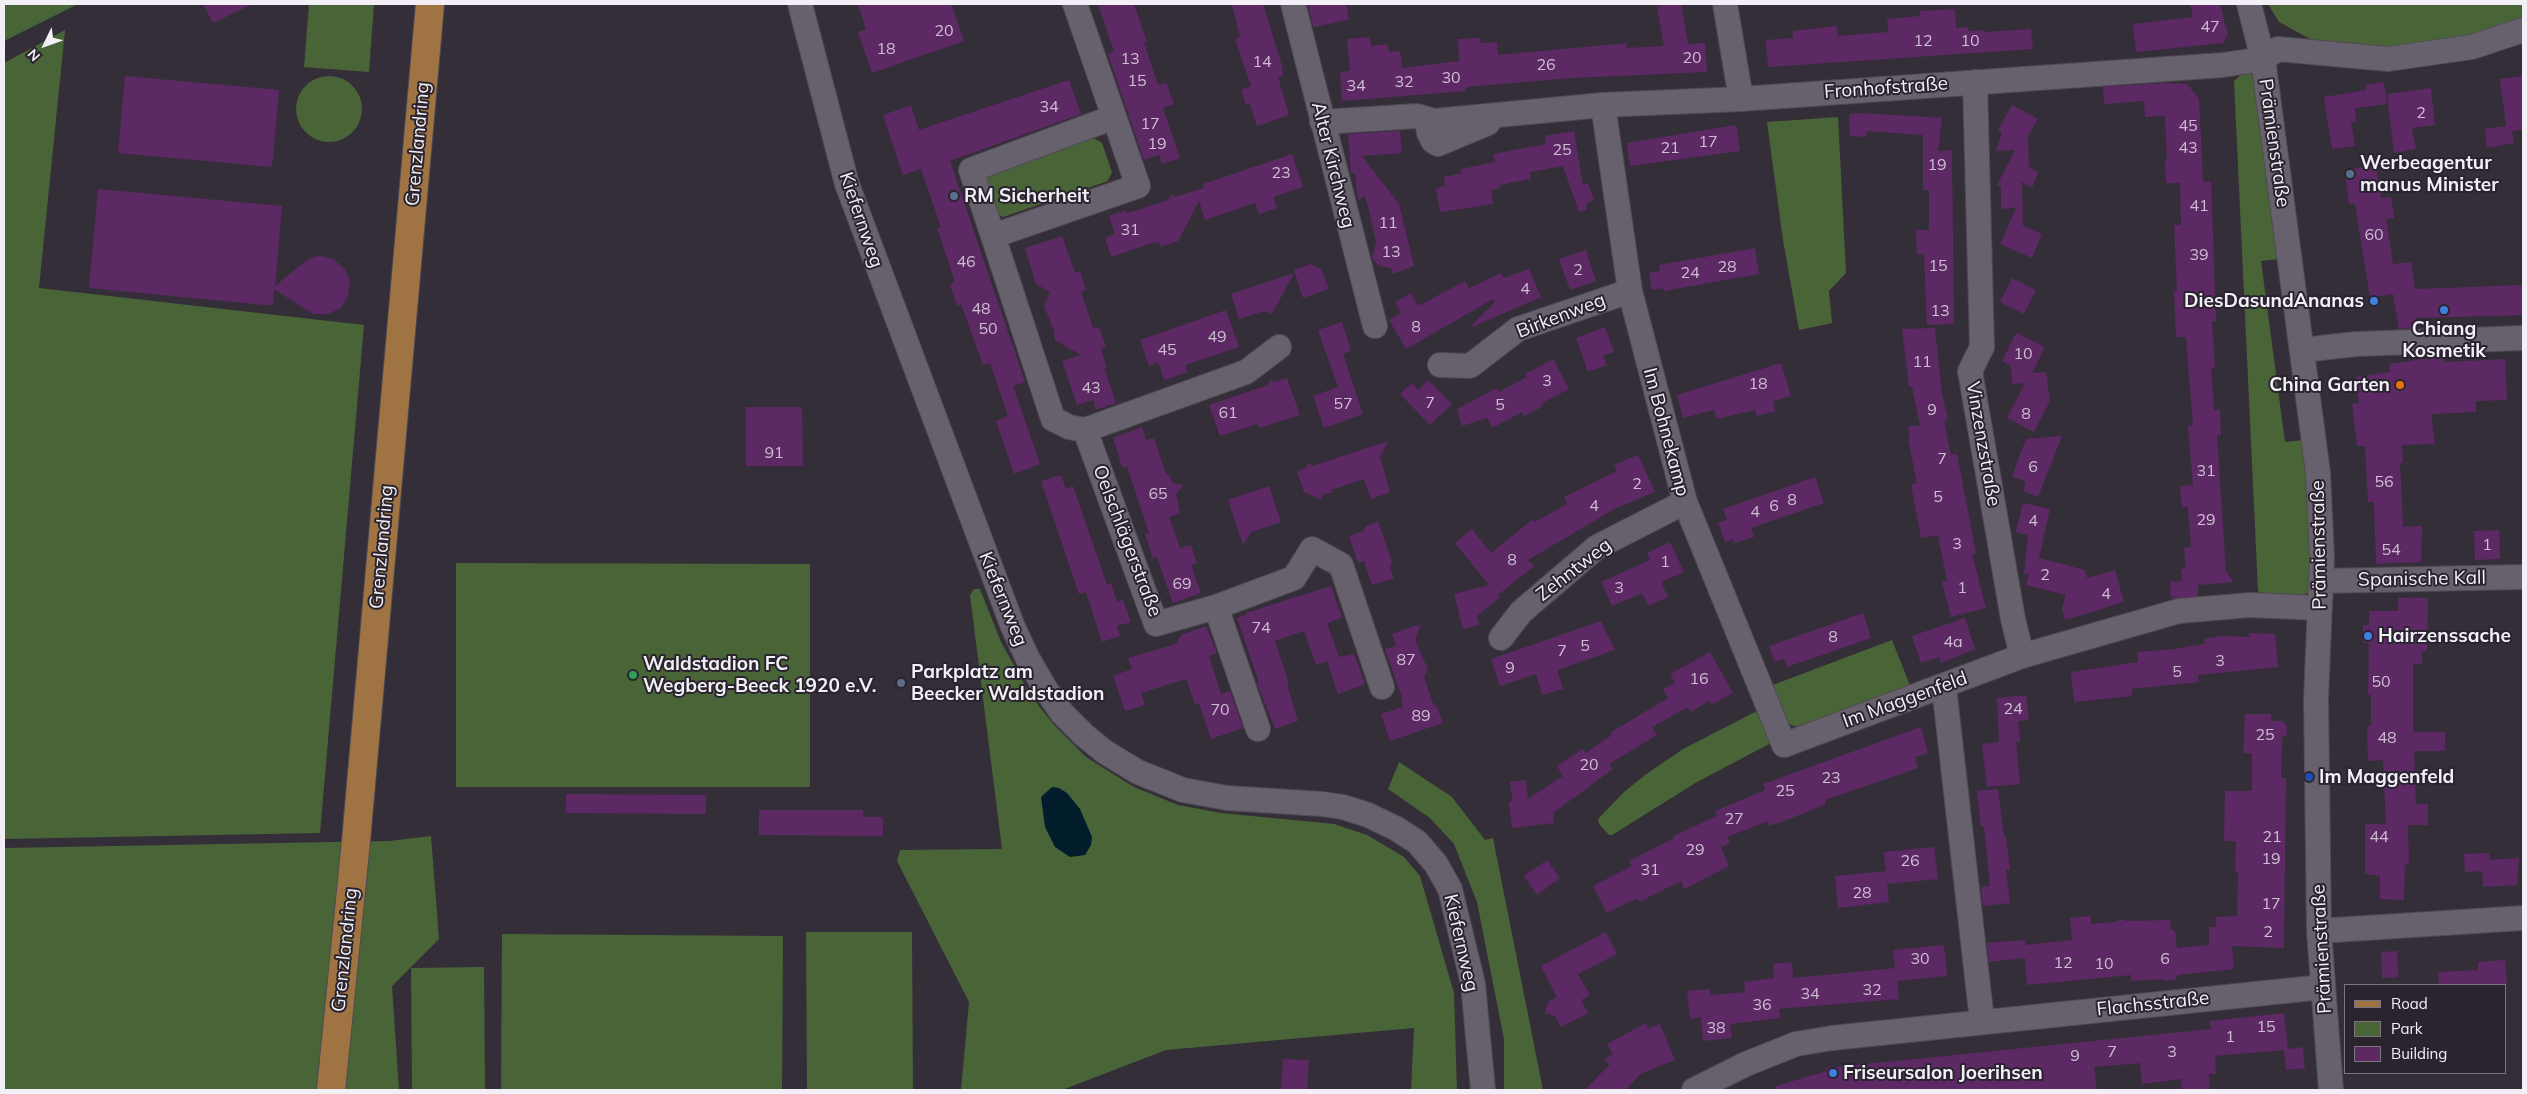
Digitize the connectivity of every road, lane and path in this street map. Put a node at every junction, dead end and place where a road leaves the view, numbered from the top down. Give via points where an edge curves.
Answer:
1 (430, 4) edge
2 (800, 4) edge
3 (1075, 4) edge
4 (1293, 4) edge
5 (1725, 4) edge
6 (2249, 4) edge
7 (2523, 30) edge
8 (2263, 59) junction
9 (1975, 82) junction
10 (1741, 99) junction
11 (1603, 105) junction
12 (1114, 117) junction
13 (1322, 122) junction
14 (993, 236) junction
15 (1630, 291) junction
16 (1375, 326) dead end
17 (2523, 338) edge
18 (1279, 347) dead end
19 (2303, 350) junction
20 (1440, 365) dead end
21 (1085, 430) junction
22 (1685, 502) junction
23 (2523, 577) edge
24 (2321, 581) junction
25 (1216, 607) junction
26 (2320, 608) junction
27 (1501, 638) dead end
28 (2022, 656) junction
29 (1382, 687) dead end
30 (1944, 687) junction
31 (1258, 729) dead end
32 (1784, 745) joint
33 (2523, 918) edge
34 (2319, 931) junction
35 (2324, 987) junction
36 (1982, 1021) junction
37 (331, 1090) edge
38 (1482, 1090) edge
39 (1694, 1090) edge
40 (2331, 1090) edge

1 - 37 main road, Grenzlandring
2 - 38 street, Kiefernweg via 847,184 1013,627 1046,690 1062,713 1084,735 1138,772 1182,790 1227,798 1343,807 1368,815 1417,842 1436,864 1450,890 1473,984
3 - 12 street
4 - 13 street, Alter Kirchweg
5 - 10 street
6 - 8 street, Prämienstraße
7 - 8 street, Fronhofstraße via 2472,46 2388,59 2278,49
8 - 9 street, Fronhofstraße via 2223,65
8 - 19 street, Prämienstraße
9 - 10 street, Fronhofstraße
9 - 28 street, Vinzenzstraße via 1982,347 1970,371
10 - 11 street, Fronhofstraße
11 - 13 street, Fronhofstraße via 1434,121 1417,116
11 - 15 street, Im Bohnekamp
12 - 14 street via 971,170
12 - 14 street via 1138,186
13 - 16 street, Alter Kirchweg
14 - 21 street via 1053,419
15 - 20 street, Birkenweg via 1518,329 1470,366
15 - 22 street, Im Bohnekamp
17 - 19 street via 2356,344
18 - 21 street via 1246,372
19 - 24 street, Prämienstraße via 2318,473
21 - 25 street, Oelschlägerstraße via 1156,624
22 - 27 street, Zehntweg via 1597,547 1521,612
22 - 32 street, Im Bohnekamp
23 - 24 street, Spanische Kall
24 - 26 street, Prämienstraße
25 - 29 street, Oelschlägerstraße via 1294,578 1312,549 1341,565
25 - 31 street
26 - 28 street, Im Maggenfeld via 2250,605 2179,611
26 - 34 street, Prämienstraße via 2316,698
28 - 30 street, Im Maggenfeld
30 - 32 street, Im Maggenfeld
30 - 36 street
33 - 34 street
34 - 35 street, Prämienstraße
35 - 36 street, Flachsstraße
35 - 40 street, Prämienstraße
36 - 39 street, Flachsstraße via 1796,1044

